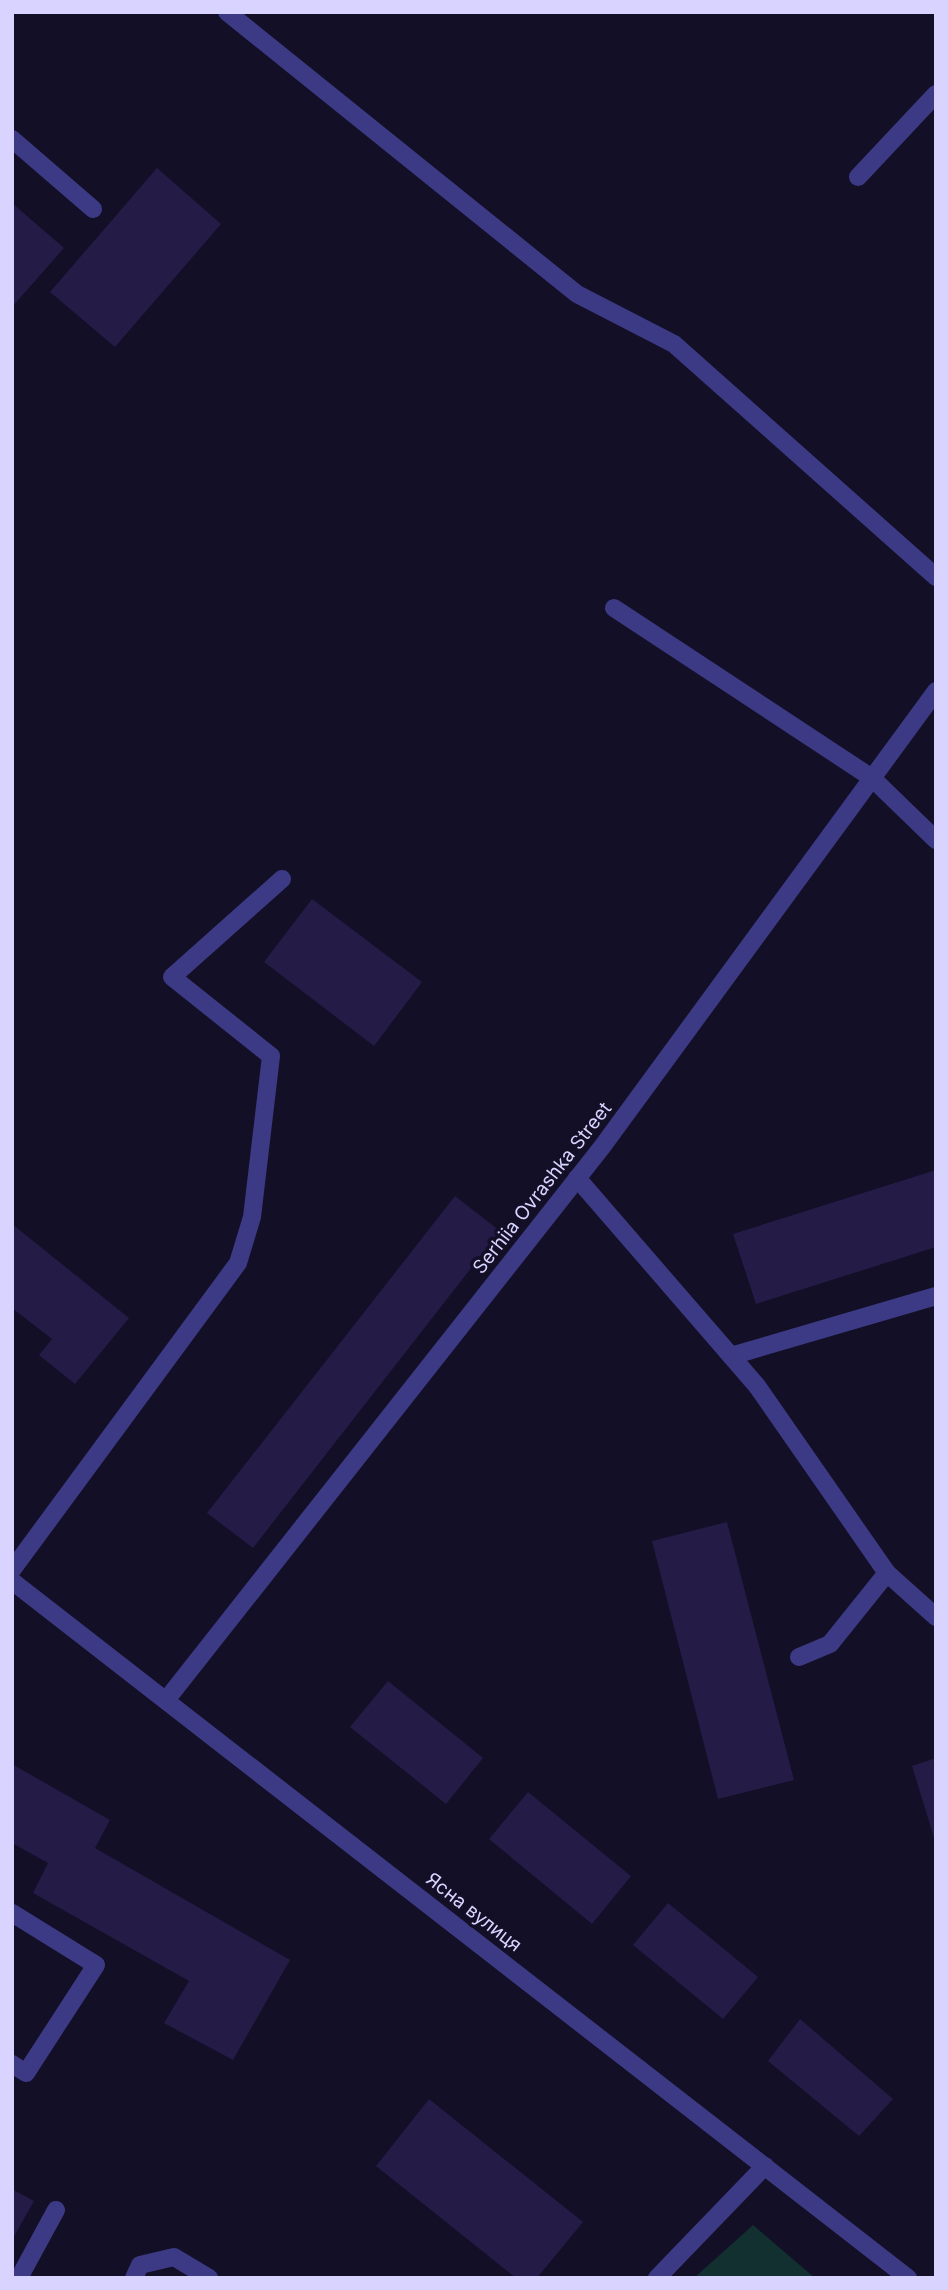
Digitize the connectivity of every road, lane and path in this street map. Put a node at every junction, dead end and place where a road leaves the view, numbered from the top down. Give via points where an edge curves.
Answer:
1 (227, 12) edge
2 (936, 94) edge
3 (12, 139) edge
4 (858, 177) dead end
5 (93, 209) dead end
6 (936, 577) edge
7 (614, 608) dead end
8 (936, 691) edge
9 (872, 778) junction
10 (936, 841) edge
11 (282, 879) dead end
12 (577, 1178) junction
13 (936, 1296) edge
14 (731, 1356) junction
15 (12, 1570) edge
16 (887, 1573) junction
17 (12, 1581) edge
18 (936, 1617) edge
19 (799, 1657) dead end
20 (167, 1699) junction
21 (12, 1913) edge
22 (12, 2064) edge
23 (765, 2166) junction
24 (57, 2210) dead end
25 (19, 2278) edge
26 (134, 2278) edge
27 (209, 2278) edge
28 (657, 2278) edge
29 (908, 2278) edge

1 - 6 street via 577,294 674,344
2 - 4 street
3 - 5 street
7 - 9 street
8 - 9 street, Serhiia Ovrashka Street
9 - 10 street
9 - 12 street, Serhiia Ovrashka Street
11 - 15 street via 172,977 271,1056 252,1217 239,1263
12 - 14 street
12 - 20 street, Serhiia Ovrashka Street
13 - 14 street
14 - 16 street via 757,1386
16 - 18 street
16 - 19 street via 830,1644
17 - 20 street, Ясна вулиця
20 - 23 street, Ясна вулиця
21 - 22 street via 96,1965 26,2073
23 - 28 street
23 - 29 street, Ясна вулиця
24 - 25 street
26 - 27 street via 141,2265 174,2257

